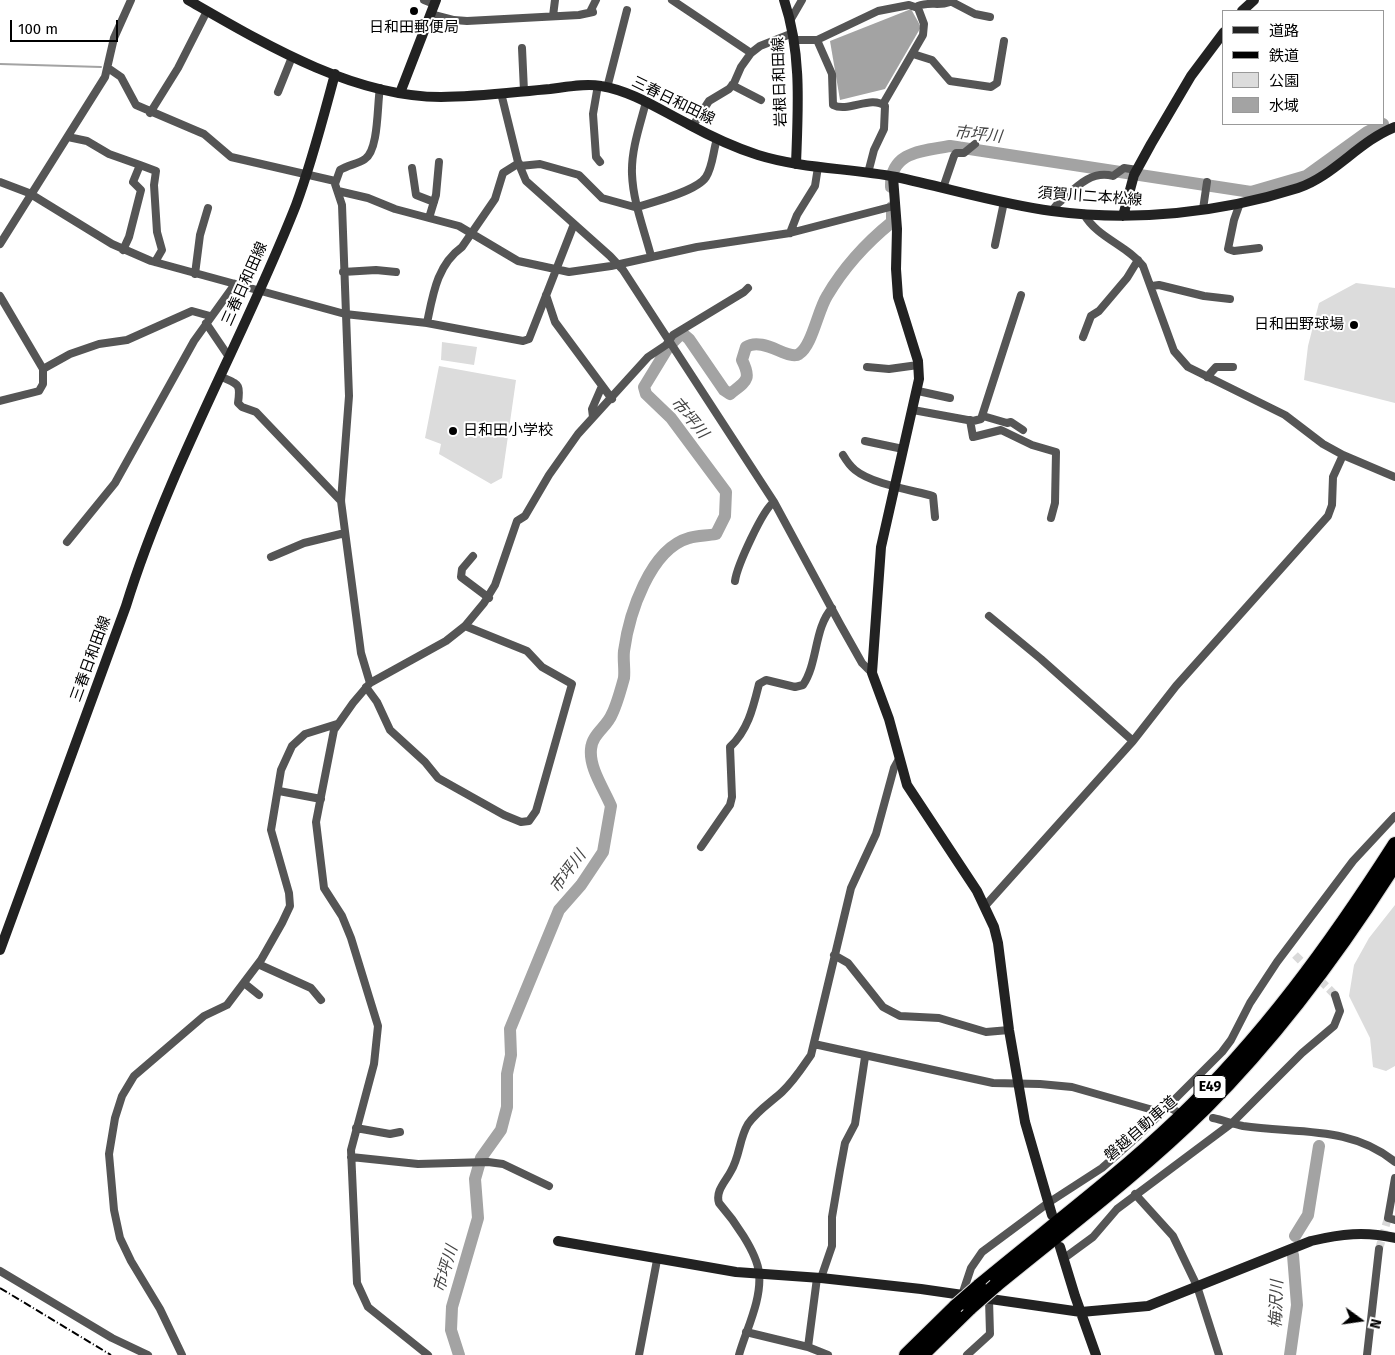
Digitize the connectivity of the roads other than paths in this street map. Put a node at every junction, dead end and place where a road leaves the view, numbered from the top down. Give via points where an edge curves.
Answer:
1 (131, 0) edge
2 (188, 0) edge
3 (424, 0) edge
4 (555, 0) edge
5 (596, 0) edge
6 (672, 0) edge
7 (784, 0) edge
8 (802, 0) edge
9 (1254, 0) edge
10 (952, 1) edge
11 (893, 4) edge
12 (919, 4) edge
13 (434, 6) edge
14 (628, 10) dead end
15 (1243, 10) edge
16 (207, 11) junction
17 (553, 16) junction
18 (990, 17) dead end
19 (791, 19) junction
20 (1222, 35) edge
21 (794, 36) junction
22 (817, 40) junction
23 (1004, 41) dead end
24 (522, 48) dead end
25 (751, 53) junction
26 (913, 54) junction
27 (292, 56) junction
28 (108, 68) junction
29 (335, 74) junction
30 (732, 85) junction
31 (603, 87) junction
32 (380, 88) junction
33 (524, 91) junction
34 (278, 92) dead end
35 (400, 93) junction
36 (502, 93) junction
37 (761, 100) dead end
38 (646, 102) junction
39 (883, 104) junction
40 (150, 112) junction
41 (692, 127) junction
42 (1395, 127) edge
43 (68, 137) junction
44 (717, 139) junction
45 (975, 144) dead end
46 (439, 162) dead end
47 (600, 162) dead end
48 (796, 164) junction
49 (140, 165) junction
50 (519, 165) junction
51 (818, 166) junction
52 (412, 168) dead end
53 (1137, 170) junction
54 (307, 172) junction
55 (868, 173) junction
56 (893, 177) junction
57 (335, 181) junction
58 (0, 182) edge
59 (1207, 182) dead end
60 (943, 188) junction
61 (338, 191) junction
62 (32, 195) junction
63 (434, 202) junction
64 (1004, 202) junction
65 (1240, 203) junction
66 (894, 206) junction
67 (637, 207) junction
68 (208, 208) dead end
69 (1203, 209) junction
70 (1053, 211) junction
71 (1084, 214) junction
72 (1123, 216) junction
73 (429, 218) junction
74 (574, 224) junction
75 (790, 233) junction
76 (472, 234) junction
77 (0, 244) edge
78 (995, 245) dead end
79 (1259, 248) dead end
80 (123, 250) junction
81 (651, 256) junction
82 (1138, 260) junction
83 (155, 262) junction
84 (618, 264) junction
85 (554, 270) junction
86 (343, 272) junction
87 (396, 272) dead end
88 (195, 274) junction
89 (235, 284) junction
90 (1152, 286) junction
91 (748, 288) dead end
92 (259, 290) junction
93 (546, 295) junction
94 (1021, 295) dead end
95 (0, 296) edge
96 (1230, 299) dead end
97 (345, 314) junction
98 (208, 319) junction
99 (427, 323) junction
100 (1083, 337) dead end
101 (669, 340) junction
102 (228, 357) junction
103 (918, 366) junction
104 (866, 367) dead end
105 (1233, 367) dead end
106 (43, 369) junction
107 (220, 376) junction
108 (1207, 377) junction
109 (602, 386) junction
110 (918, 391) junction
111 (612, 398) junction
112 (950, 398) dead end
113 (0, 401) edge
114 (913, 410) junction
115 (983, 416) junction
116 (593, 417) junction
117 (970, 420) junction
118 (1023, 430) dead end
119 (865, 441) dead end
120 (904, 449) junction
121 (842, 455) dead end
122 (1343, 455) junction
123 (1395, 477) edge
124 (894, 486) junction
125 (341, 501) junction
126 (774, 502) junction
127 (935, 517) dead end
128 (1050, 518) dead end
129 (345, 533) junction
130 (67, 542) dead end
131 (473, 556) dead end
132 (271, 557) dead end
133 (735, 581) dead end
134 (489, 598) junction
135 (832, 608) junction
136 (989, 616) dead end
137 (464, 626) junction
138 (872, 673) junction
139 (368, 685) junction
140 (337, 724) junction
141 (1133, 741) junction
142 (899, 760) junction
143 (279, 791) junction
144 (321, 799) junction
145 (1395, 816) edge
146 (1395, 844) edge
147 (701, 847) dead end
148 (1395, 864) edge
149 (984, 906) junction
150 (1288, 948) junction
151 (0, 950) edge
152 (834, 955) junction
153 (1295, 955) tunnel mouth
154 (258, 964) junction
155 (244, 983) junction
156 (259, 995) dead end
157 (1335, 995) tunnel mouth
158 (321, 1000) dead end
159 (1009, 1030) junction
160 (814, 1044) junction
161 (865, 1057) junction
162 (1017, 1084) junction
163 (1164, 1109) junction
164 (1176, 1111) dead end
165 (1213, 1118) dead end
166 (1232, 1122) junction
167 (356, 1128) junction
168 (400, 1132) dead end
169 (351, 1157) junction
170 (1395, 1162) edge
171 (1395, 1178) edge
172 (550, 1186) dead end
173 (1135, 1194) junction
174 (1048, 1203) junction
175 (1052, 1215) dead end
176 (1395, 1220) tunnel mouth
177 (1395, 1238) edge
178 (558, 1241) dead end
179 (1060, 1247) dead end
180 (1379, 1249) tunnel mouth
181 (657, 1260) junction
182 (1063, 1260) junction
183 (0, 1271) edge
184 (760, 1274) junction
185 (819, 1278) junction
186 (1197, 1286) junction
187 (992, 1292) junction
188 (959, 1301) junction
189 (1081, 1312) junction
190 (746, 1332) junction
191 (808, 1347) junction
192 (148, 1355) edge
193 (182, 1355) edge
194 (428, 1355) edge
195 (639, 1355) edge
196 (739, 1355) edge
197 (828, 1355) edge
198 (906, 1355) edge
199 (922, 1355) edge
200 (967, 1355) edge
201 (1096, 1355) edge
202 (1219, 1355) edge
203 (1366, 1355) edge

1 - 28 street via 114,38
2 - 16 main road
3 - 13 street
4 - 17 street
5 - 17 street via 592,12
6 - 25 street
7 - 19 main road, 岩根日和田線
8 - 19 street
9 - 15 main road
10 - 12 street
10 - 18 street via 975,14
11 - 12 street
11 - 22 street
12 - 26 street via 923,35
13 - 17 street via 467,21
13 - 35 main road
14 - 31 street
16 - 27 main road via 256,40
16 - 40 street via 178,68
19 - 21 main road, 岩根日和田線
20 - 53 main road via 1191,76
21 - 22 street
21 - 25 street via 766,43
21 - 48 main road, 岩根日和田線 via 798,80
22 - 39 street via 832,74 833,105
23 - 26 street via 997,83 991,87 950,81 932,60
24 - 33 street
25 - 30 street
26 - 39 street
27 - 29 main road
27 - 34 street
28 - 40 street via 121,78 136,105
28 - 43 street
29 - 32 main road, 三春日和田線
29 - 54 main road, 三春日和田線
30 - 37 street
30 - 41 street via 709,101
31 - 33 main road, 三春日和田線
31 - 38 main road, 三春日和田線
31 - 47 street via 593,114 596,157
32 - 35 main road, 三春日和田線
32 - 57 street via 371,152 365,159 340,170
33 - 36 main road, 三春日和田線
35 - 36 main road, 三春日和田線 via 444,97
36 - 50 street
38 - 41 main road, 三春日和田線
38 - 67 street via 633,165
39 - 55 street via 886,111 884,129
40 - 54 street via 204,134 231,157
41 - 44 main road, 三春日和田線
42 - 65 main road, 須賀川二本松線 via 1375,136 1309,183
43 - 49 street via 86,141 109,154
43 - 62 street
44 - 48 main road, 三春日和田線 via 762,156
44 - 67 street via 710,170 702,182
45 - 60 street via 964,153 956,153
46 - 63 street
48 - 51 main road, 須賀川二本松線
49 - 80 street via 133,182 141,190
49 - 83 street via 156,171 157,232 162,250
50 - 67 street via 540,164 579,175 602,198
50 - 74 street via 526,181
50 - 76 street via 503,172 496,199
51 - 55 main road, 須賀川二本松線
51 - 75 street via 814,186
52 - 63 street via 416,195
53 - 70 street via 1124,168 1114,176 1104,174 1082,181
53 - 72 main road
54 - 57 street
54 - 92 main road, 三春日和田線 via 294,211
55 - 56 main road, 須賀川二本松線
56 - 60 main road, 須賀川二本松線
56 - 66 main road
57 - 61 street
58 - 62 street
59 - 69 street
60 - 64 main road, 須賀川二本松線
61 - 73 street
61 - 86 street via 342,205
62 - 77 street
62 - 80 street
63 - 73 street
64 - 70 main road, 須賀川二本松線
64 - 78 street
65 - 69 main road, 須賀川二本松線
65 - 79 street via 1228,249
66 - 75 street
66 - 103 main road via 898,297
67 - 81 street
68 - 88 street via 200,235
69 - 72 main road, 須賀川二本松線
70 - 71 main road, 須賀川二本松線
71 - 72 main road, 須賀川二本松線
71 - 82 street via 1090,224
73 - 76 street via 459,226
74 - 84 street
74 - 85 street
75 - 81 street
76 - 85 street via 512,258
76 - 99 street via 454,252 437,280
80 - 83 street
81 - 84 street
82 - 90 street
82 - 100 street via 1127,278 1091,316
83 - 88 street
84 - 85 street via 570,272
84 - 101 street
85 - 93 street
86 - 87 street
86 - 97 street
88 - 89 street
89 - 92 street
89 - 98 street
90 - 96 street
90 - 108 street via 1176,355 1188,368
91 - 101 street
92 - 97 street
92 - 102 main road, 三春日和田線
93 - 99 street via 529,339 523,341
93 - 109 street via 555,322
94 - 115 street
95 - 106 street
97 - 99 street
97 - 125 street via 349,396
98 - 102 street
98 - 106 street via 192,311 126,340 99,344 70,354
98 - 130 street via 115,483
101 - 111 street via 648,357
101 - 126 street
102 - 107 main road, 三春日和田線
103 - 104 street
103 - 110 main road
105 - 108 street via 1216,366
106 - 113 street via 43,384 39,391
107 - 125 street via 237,384 240,388 238,403 256,412
107 - 151 main road, 三春日和田線 via 140,561
108 - 122 street via 1294,420 1323,444
109 - 111 street
109 - 116 street via 592,409
110 - 112 street
110 - 114 main road
111 - 116 street
114 - 117 street
114 - 120 main road
115 - 117 street via 978,421
115 - 118 street via 1007,424 1011,422
116 - 134 street via 570,444 525,516 517,521
117 - 128 street via 973,437 1001,430 1056,452 1055,503
119 - 120 street
120 - 124 main road
121 - 124 street via 855,470
122 - 123 street
122 - 141 street via 1333,477 1328,516 1176,686
124 - 127 street via 933,496
124 - 138 main road via 880,552
125 - 129 street
126 - 133 street via 765,511 749,542
126 - 135 street
129 - 132 street via 304,542
129 - 139 street
131 - 134 street via 462,569 461,577
134 - 137 street
135 - 138 street via 862,663
135 - 147 street via 802,685 794,687 766,680 759,684 748,723 730,747 730,805
136 - 141 street
137 - 139 street via 446,641
137 - 139 street via 528,651 542,667 572,684 536,811 528,821 521,822 504,815 438,778 390,730
138 - 142 main road via 889,719
139 - 140 street
140 - 143 street via 310,732 296,741 284,760
140 - 144 street
141 - 149 street
142 - 149 main road via 907,785
142 - 152 street via 876,834 851,888
143 - 144 street
143 - 154 street via 271,836 286,877 290,906
144 - 167 street via 316,826 324,888 342,916 351,938 378,1026 374,1064
145 - 150 street via 1353,861
146 - 188 highway, 磐越自動車道 / E49, bridge via 1299,985 1227,1070 1176,1122
148 - 187 highway, 磐越自動車道 / E49 via 1308,992 1236,1077 1151,1158
149 - 159 main road via 998,943
150 - 153 street
150 - 163 street via 1250,1003 1231,1040
152 - 159 street via 848,964 883,1007 900,1016 938,1018 986,1032
152 - 160 street
154 - 155 street
154 - 158 street via 311,988
155 - 156 street
155 - 193 street via 224,1008 204,1016 134,1076 120,1101 110,1146 114,1210 120,1238
157 - 166 street via 1340,1011 1334,1026
159 - 162 main road
160 - 161 street
160 - 184 street via 801,1071 748,1125 734,1166 719,1194 720,1203 756,1257
161 - 162 street via 993,1083
161 - 185 street via 855,1124 844,1146 832,1217 832,1246
162 - 163 street via 1072,1087
162 - 174 main road
163 - 164 street
163 - 174 street via 1102,1168
165 - 166 street
166 - 170 street via 1242,1126 1330,1133 1352,1138 1372,1146
166 - 173 street
167 - 168 street via 390,1134
167 - 169 street
169 - 172 street via 418,1164 503,1164
169 - 194 street via 359,1290 368,1307
171 - 176 street via 1388,1218
173 - 182 street via 1083,1247
173 - 186 street via 1173,1236
174 - 175 main road
174 - 188 street via 978,1256
177 - 186 main road via 1362,1232 1311,1241
178 - 181 main road
179 - 182 main road
180 - 203 street
181 - 184 main road
181 - 195 street
182 - 189 main road
183 - 192 street via 104,1334
184 - 185 main road
184 - 190 street
185 - 188 main road
185 - 191 street
186 - 189 main road via 1148,1306
186 - 202 street
187 - 188 main road
187 - 189 main road
187 - 199 highway, 磐越自動車道 / E49, bridge via 970,1308
187 - 200 street via 990,1334
188 - 198 highway, 磐越自動車道 / E49
189 - 201 main road
190 - 191 street
190 - 196 street
191 - 197 street

